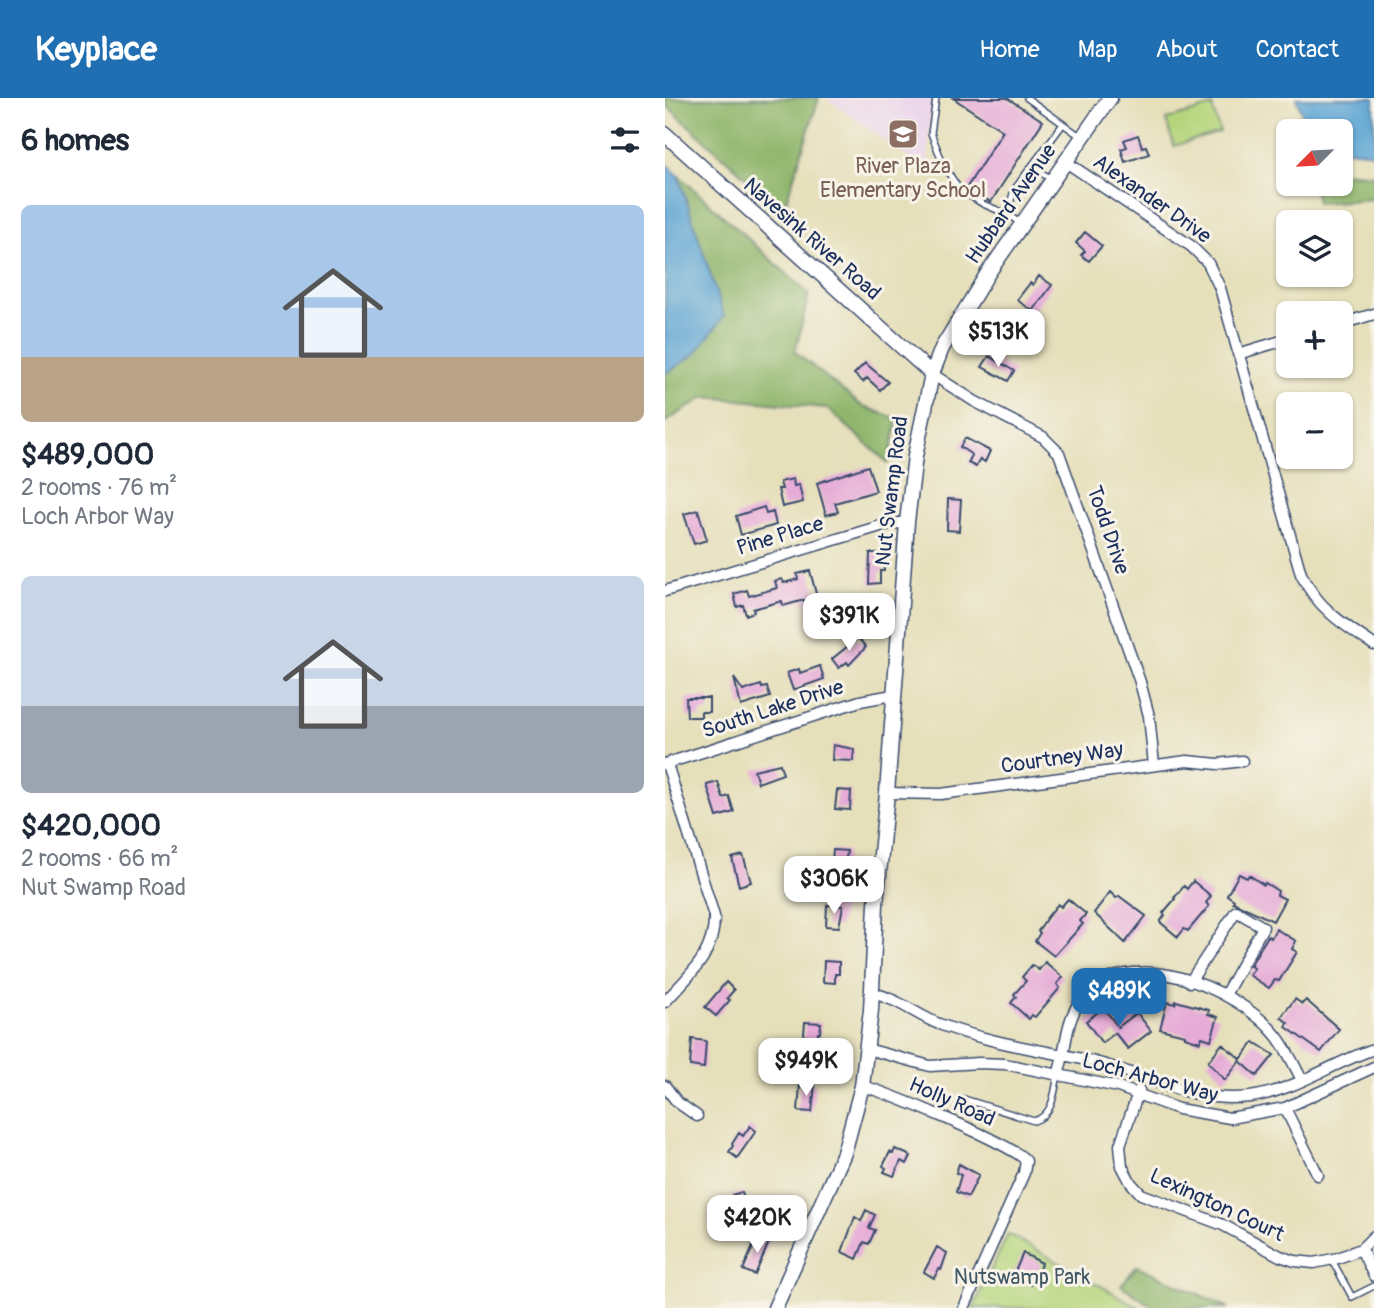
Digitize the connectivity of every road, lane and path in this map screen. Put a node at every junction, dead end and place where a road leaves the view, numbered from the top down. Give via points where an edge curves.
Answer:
1 (936, 98) edge
2 (1027, 98) edge
3 (1109, 98) edge
4 (1063, 124) junction
5 (665, 134) edge
6 (1082, 138) junction
7 (1066, 162) junction
8 (1032, 167) junction
9 (1053, 180) junction
10 (1007, 214) junction
11 (1023, 224) junction
12 (1374, 314) edge
13 (1353, 320) edge
14 (1276, 343) edge
15 (1238, 354) junction
16 (932, 374) junction
17 (907, 522) junction
18 (665, 591) edge
19 (1374, 645) edge
20 (893, 695) junction
21 (1241, 761) dead end
22 (666, 764) edge
23 (1154, 765) junction
24 (887, 793) junction
25 (1190, 982) junction
26 (871, 993) junction
27 (1225, 995) junction
28 (665, 1002) edge
29 (994, 1040) junction
30 (867, 1049) junction
31 (1374, 1049) edge
32 (1063, 1055) junction
33 (990, 1062) junction
34 (1331, 1067) junction
35 (1374, 1067) edge
36 (1058, 1074) junction
37 (1144, 1077) junction
38 (1302, 1080) junction
39 (1338, 1082) junction
40 (665, 1086) edge
41 (862, 1086) junction
42 (1176, 1089) junction
43 (1137, 1094) junction
44 (964, 1098) dead end
45 (1168, 1106) junction
46 (1285, 1108) junction
47 (697, 1116) dead end
48 (1318, 1175) dead end
49 (1374, 1236) edge
50 (1361, 1249) junction
51 (1332, 1260) junction
52 (1374, 1276) edge
53 (1374, 1286) edge
54 (775, 1308) edge
55 (964, 1308) edge

1 - 10 lane via 931,133 958,189
2 - 4 lane
3 - 6 main road, Hubbard Avenue
4 - 6 lane
4 - 8 lane
5 - 16 main road, Navesink River Road
6 - 7 main road, Hubbard Avenue
7 - 9 main road, Hubbard Avenue
7 - 15 street, Alexander Drive via 1168,229 1208,263 1220,288
8 - 9 lane
8 - 10 lane via 1014,190
9 - 11 main road, Hubbard Avenue
10 - 11 lane
11 - 16 main road, Hubbard Avenue via 971,300
12 - 13 street
14 - 15 street
15 - 19 street, Alexander Drive via 1301,574 1323,608
16 - 17 main road, Nut Swamp Road
16 - 23 street, Todd Drive via 1043,437 1059,453 1140,682
17 - 18 street, Pine Place
17 - 20 main road, Nut Swamp Road
20 - 22 street, South Lake Drive via 860,701
20 - 24 main road, Nut Swamp Road
21 - 23 street, Courtney Way
22 - 28 street via 714,916 714,929 709,950
23 - 24 street, Courtney Way via 941,794
24 - 26 main road, Nut Swamp Road
25 - 27 street
25 - 27 street via 1236,911 1263,927
25 - 32 street via 1145,972 1107,979 1078,1004
26 - 29 street, Loch Arbor Way via 887,996 939,1023
26 - 30 main road, Nut Swamp Road
27 - 38 street via 1276,1034
29 - 32 street, Loch Arbor Way
29 - 33 street
30 - 33 street, Loch Arbor Way via 930,1066
30 - 41 main road, Nut Swamp Road
31 - 34 street, Loch Arbor Way
32 - 36 street
32 - 37 street, Loch Arbor Way
33 - 36 street, Loch Arbor Way
34 - 38 street, Loch Arbor Way
34 - 39 street
35 - 39 street, Loch Arbor Way
36 - 43 street, Loch Arbor Way
36 - 44 lane via 1051,1106 1034,1121
37 - 42 street, Loch Arbor Way
37 - 43 street, Lexington Court
38 - 42 street, Loch Arbor Way via 1265,1094 1231,1098
39 - 46 street, Loch Arbor Way
40 - 47 street
41 - 54 main road, Nut Swamp Road via 844,1153
41 - 55 street, Holly Road via 1024,1157 1024,1173
42 - 45 street
43 - 45 street, Loch Arbor Way
43 - 51 street, Lexington Court via 1120,1156 1141,1194 1223,1225 1288,1259
45 - 46 street, Loch Arbor Way via 1230,1118
46 - 48 street
49 - 50 street, Lexington Court
50 - 51 street, Lexington Court
50 - 52 street
51 - 53 lane via 1352,1297

